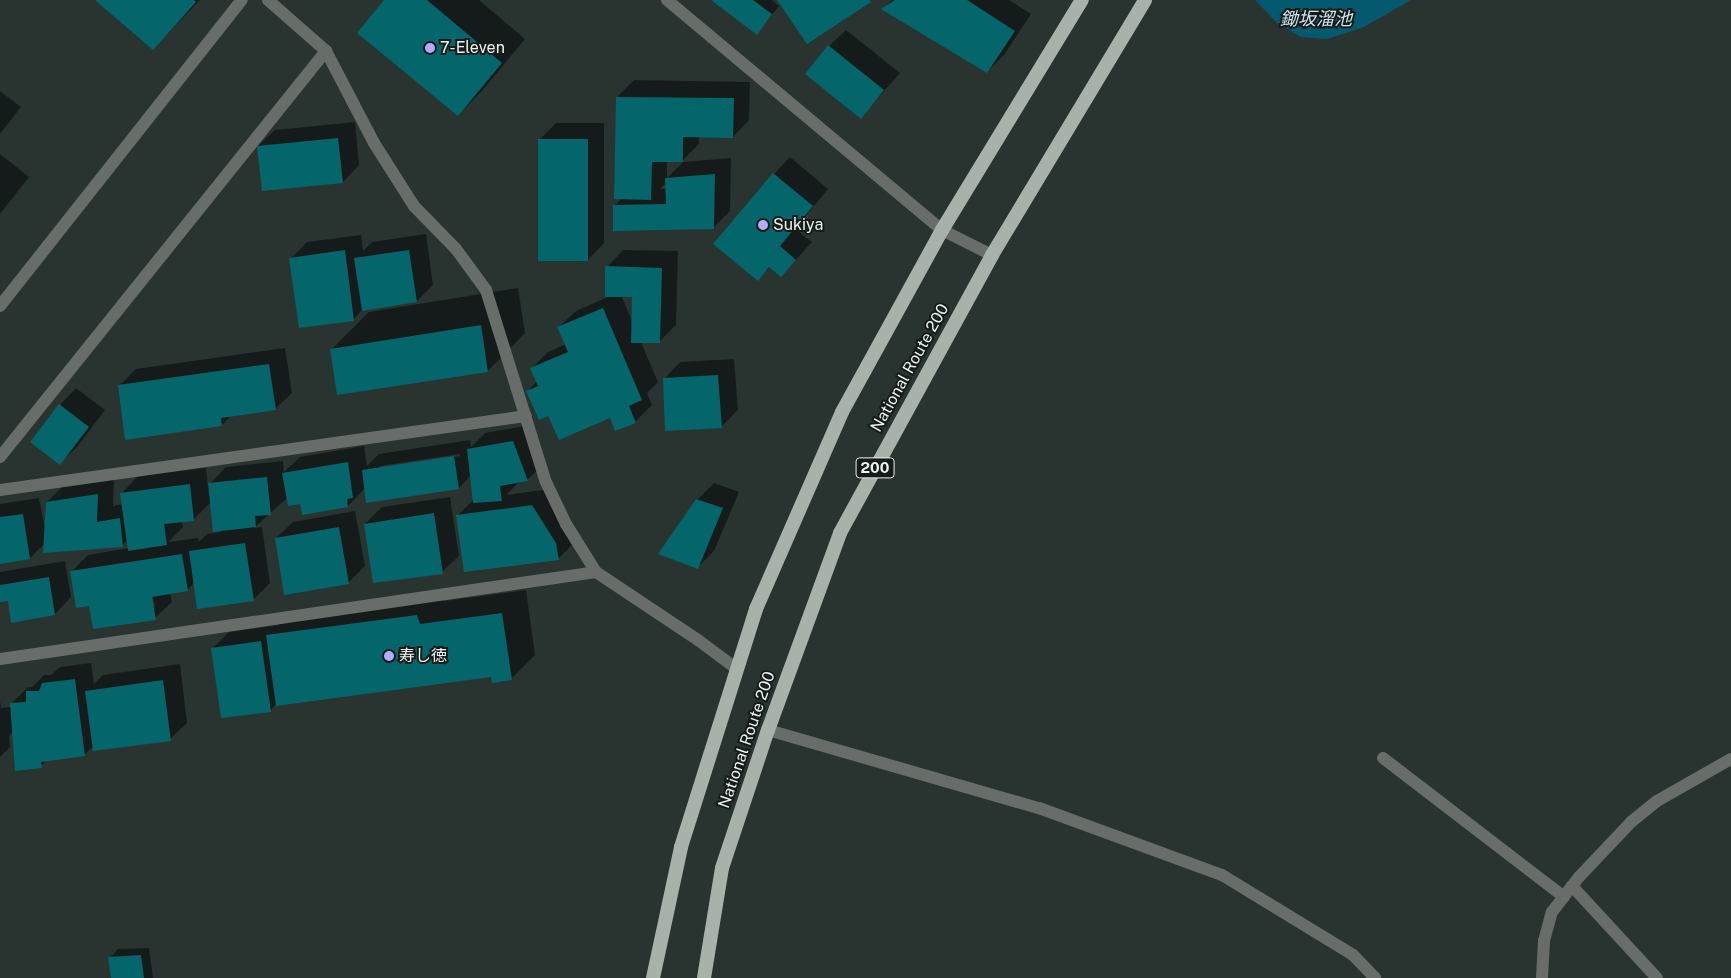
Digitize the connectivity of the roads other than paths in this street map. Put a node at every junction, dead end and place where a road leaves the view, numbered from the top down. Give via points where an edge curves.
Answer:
1 (242, 0) edge
2 (268, 0) edge
3 (667, 0) edge
4 (1082, 0) edge
5 (1145, 0) edge
6 (326, 51) junction
7 (942, 230) junction
8 (992, 255) junction
9 (0, 306) edge
10 (526, 416) junction
11 (0, 457) edge
12 (0, 490) edge
13 (596, 572) junction
14 (0, 659) edge
15 (737, 669) junction
16 (768, 730) junction
17 (1383, 758) dead end
18 (1731, 759) edge
19 (1572, 886) junction
20 (1564, 897) junction
21 (653, 978) edge
22 (704, 978) edge
23 (1375, 978) edge
24 (1542, 978) edge
25 (1658, 978) edge

1 - 9 street
2 - 6 street
3 - 7 street
4 - 7 highway, National Route 200
5 - 8 highway, National Route 200 / 200
6 - 10 street via 374,143 414,206 456,249 486,290
6 - 11 street
7 - 8 street
7 - 15 highway, National Route 200 via 842,412 756,609
8 - 16 highway, National Route 200 / 200 via 840,533
10 - 12 street
10 - 13 street via 545,480 566,524
13 - 14 street
13 - 15 street
15 - 21 highway, National Route 200 via 681,847
16 - 22 highway, National Route 200 / 200 via 722,868
16 - 23 street via 1039,808 1222,875 1353,954
17 - 20 street
18 - 19 street via 1637,816
19 - 20 street
19 - 25 street
20 - 24 street via 1552,912 1544,941

